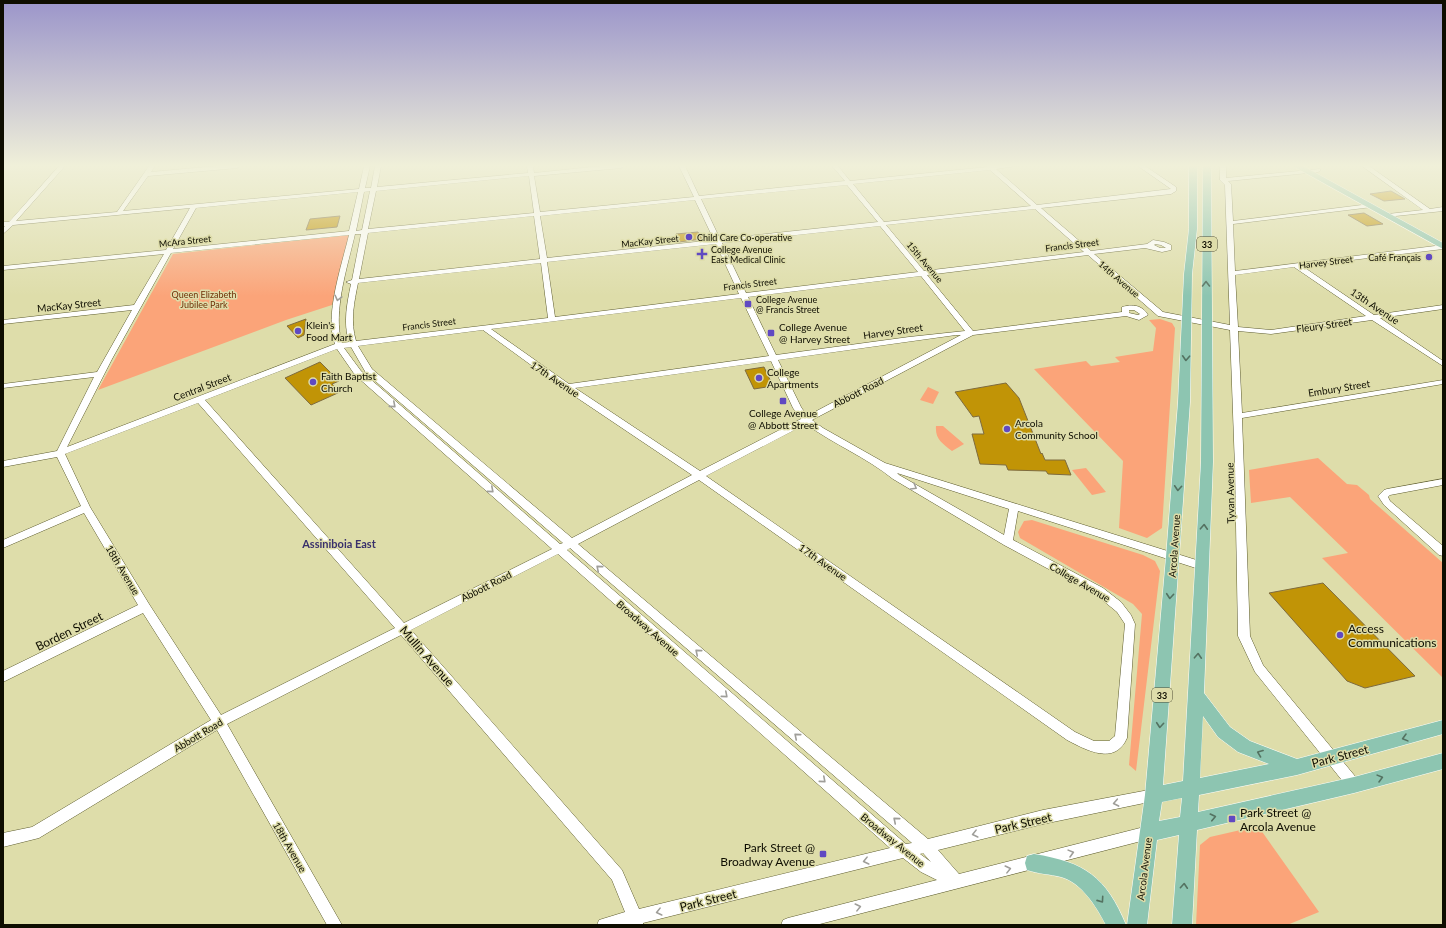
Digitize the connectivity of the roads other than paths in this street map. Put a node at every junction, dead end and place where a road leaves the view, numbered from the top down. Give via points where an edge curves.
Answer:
1 (22, 209) edge
2 (122, 209) edge
3 (159, 209) edge
4 (192, 209) edge
5 (357, 209) edge
6 (370, 209) edge
7 (536, 209) edge
8 (584, 209) edge
9 (702, 209) edge
10 (870, 209) edge
11 (1007, 209) edge
12 (1039, 209) edge
13 (1193, 209) edge
14 (1207, 209) edge
15 (1229, 209) edge
16 (1343, 209) edge
17 (1376, 209) edge
18 (1391, 209) edge
19 (1441, 209) edge
20 (1429, 211) joint
21 (119, 213) junction
22 (537, 214) junction
23 (1400, 214) junction
24 (1388, 216) junction
25 (10, 223) junction
26 (1230, 223) junction
27 (3, 224) edge
28 (882, 224) junction
29 (365, 231) junction
30 (3, 232) edge
31 (352, 232) junction
32 (1443, 238) edge
33 (718, 242) junction
34 (1151, 246) dead end
35 (1443, 246) edge
36 (168, 252) junction
37 (1088, 253) junction
38 (544, 262) junction
39 (1296, 265) junction
40 (3, 268) edge
41 (923, 273) junction
42 (1232, 273) junction
43 (354, 282) junction
44 (341, 283) junction
45 (743, 295) junction
46 (138, 307) junction
47 (1443, 307) edge
48 (1126, 314) dead end
49 (1374, 318) junction
50 (552, 319) junction
51 (1187, 319) junction
52 (3, 322) edge
53 (1206, 323) junction
54 (483, 327) junction
55 (1235, 329) junction
56 (971, 333) junction
57 (352, 343) junction
58 (338, 346) junction
59 (773, 358) junction
60 (1443, 364) edge
61 (100, 374) junction
62 (1443, 382) edge
63 (3, 386) edge
64 (568, 387) junction
65 (199, 399) junction
66 (1238, 416) junction
67 (805, 419) junction
68 (60, 453) junction
69 (3, 464) edge
70 (882, 465) junction
71 (700, 476) junction
72 (1443, 482) edge
73 (86, 508) junction
74 (1014, 508) junction
75 (1008, 542) junction
76 (570, 543) junction
77 (3, 544) edge
78 (558, 550) junction
79 (1443, 552) edge
80 (1173, 557) junction
81 (1202, 566) junction
82 (145, 607) junction
83 (402, 628) junction
84 (3, 677) edge
85 (1124, 686) joint
86 (1196, 695) junction
87 (219, 722) junction
88 (1443, 727) edge
89 (1331, 758) junction
90 (1443, 761) edge
91 (1297, 767) junction
92 (1354, 785) junction
93 (1191, 788) junction
94 (1154, 795) junction
95 (1188, 823) junction
96 (1148, 833) junction
97 (3, 840) edge
98 (926, 846) junction
99 (904, 851) junction
100 (1034, 863) junction
101 (957, 882) junction
102 (636, 922) edge
103 (335, 925) edge
104 (604, 925) edge
105 (788, 925) edge
106 (1116, 925) edge
107 (1137, 925) edge
108 (1182, 925) edge

1 - 25 street
2 - 21 street
3 - 21 street
4 - 36 street
5 - 31 street, Broadway Avenue
6 - 29 street, Broadway Avenue
7 - 22 street
8 - 22 street, McAra Street
9 - 33 street, College Avenue
10 - 28 street, 15th Avenue
11 - 28 street, MacKay Street
12 - 37 street, 14th Avenue
13 - 51 main road, Arcola Avenue / 33
53 -> 14 main road, 33
15 - 26 street, Tyvan Avenue
16 - 26 street
17 - 24 main road
18 - 23 main road
19 - 20 street
20 - 23 street
21 - 25 street
22 - 29 street, McAra Street
22 - 38 street
23 - 24 street
23 - 32 main road
24 - 35 main road
25 - 27 street
25 - 30 street
26 - 42 street, Tyvan Avenue
28 - 33 street, MacKay Street
28 - 41 street, 15th Avenue
29 - 31 street, McAra Street
29 - 43 street, Broadway Avenue
31 - 36 street, McAra Street
31 - 44 street, Broadway Avenue
33 - 38 street, MacKay Street
33 - 45 street, College Avenue
34 - 37 street, Francis Street
35 - 39 street, Harvey Street
36 - 40 street, McAra Street
36 - 46 street
37 - 41 street, Francis Street
37 - 51 street, 14th Avenue via 1156,311
38 - 43 street, MacKay Street
38 - 50 street
39 - 42 street, Harvey Street
39 - 49 street, 13th Avenue
41 - 45 street, Francis Street
41 - 56 street, 15th Avenue
42 - 55 street, Tyvan Avenue
43 - 44 street, MacKay Street
43 - 57 street, Broadway Avenue via 348,326
44 -> 58 street, Broadway Avenue via 334,326
45 - 50 street, Francis Street
45 - 59 street, College Avenue
46 - 52 street, MacKay Street
46 - 61 street
47 - 49 street, Fleury Street
48 - 56 street, Harvey Street
49 - 55 street, Fleury Street via 1271,332
49 - 60 street, 13th Avenue
50 - 54 street, Francis Street
51 - 53 street, 14th Avenue
51 -> 80 main road, Arcola Avenue / 33
53 - 55 street, Fleury Street
81 -> 53 main road, 33 via 1207,462
54 - 57 street, Francis Street
54 - 64 street, 17th Avenue
55 - 66 street, Tyvan Avenue
56 - 59 street, Harvey Street
56 - 67 street, Abbott Road
57 - 58 street, Central Street
57 - 76 street, Broadway Avenue via 358,357 369,371
58 - 65 street, Central Street
58 -> 78 street, Broadway Avenue via 358,373
59 - 64 street, Harvey Street
59 - 67 street, College Avenue
61 - 63 street
61 - 68 street
62 - 66 street, Embury Street
64 - 71 street, 17th Avenue
65 - 68 street, Central Street
65 - 83 street, Mullin Avenue
66 - 89 street, Tyvan Avenue via 1244,636 1259,668
67 - 70 street, College Avenue
67 - 71 street, Abbott Road
68 - 69 street
68 - 73 street, 18th Avenue
70 - 74 street, College Avenue
70 -> 75 street, College Avenue via 896,477
71 - 76 street, Abbott Road
71 - 85 street, 17th Avenue via 1071,736 1093,747 1112,748 1121,738
72 - 79 street via 1387,492 1383,496 1387,503
73 - 77 street
73 - 82 street, 18th Avenue
74 - 75 street
74 - 80 street, College Avenue
75 - 85 street, College Avenue via 1100,591 1124,612 1130,624
76 - 78 street, Abbott Road
98 -> 76 street, Broadway Avenue
78 - 83 street, Abbott Road
78 -> 99 street, Broadway Avenue
80 - 81 street, College Avenue
80 -> 94 main road, Arcola Avenue / 33
86 -> 81 main road, 33
82 - 84 street, Borden Street
82 - 87 street, 18th Avenue
83 - 87 street, Abbott Road
83 - 102 street, Mullin Avenue via 617,875
91 -> 86 main road via 1244,748 1224,732
86 - 93 main road, 33
87 - 97 street, Abbott Road via 34,833
87 - 103 street, 18th Avenue
88 -> 89 main road, Park Street
89 - 91 main road, Park Street
89 - 92 street, Tyvan Avenue
92 -> 90 main road
91 - 93 main road, Park Street
95 -> 92 main road
93 - 94 main road, Park Street
93 - 95 main road, 33
94 - 96 main road, Arcola Avenue / 33
94 -> 98 street, Park Street via 1043,817
95 - 96 main road
108 -> 95 main road, 33
100 -> 96 street
96 - 107 main road, Arcola Avenue / 33
98 - 99 street, Park Street
98 - 101 street, Broadway Avenue
99 - 101 street, Broadway Avenue via 926,867
99 -> 102 street, Park Street
101 -> 100 street
100 -> 106 main road via 1072,871 1086,881 1100,897
105 -> 101 street
102 - 104 street, Park Street

